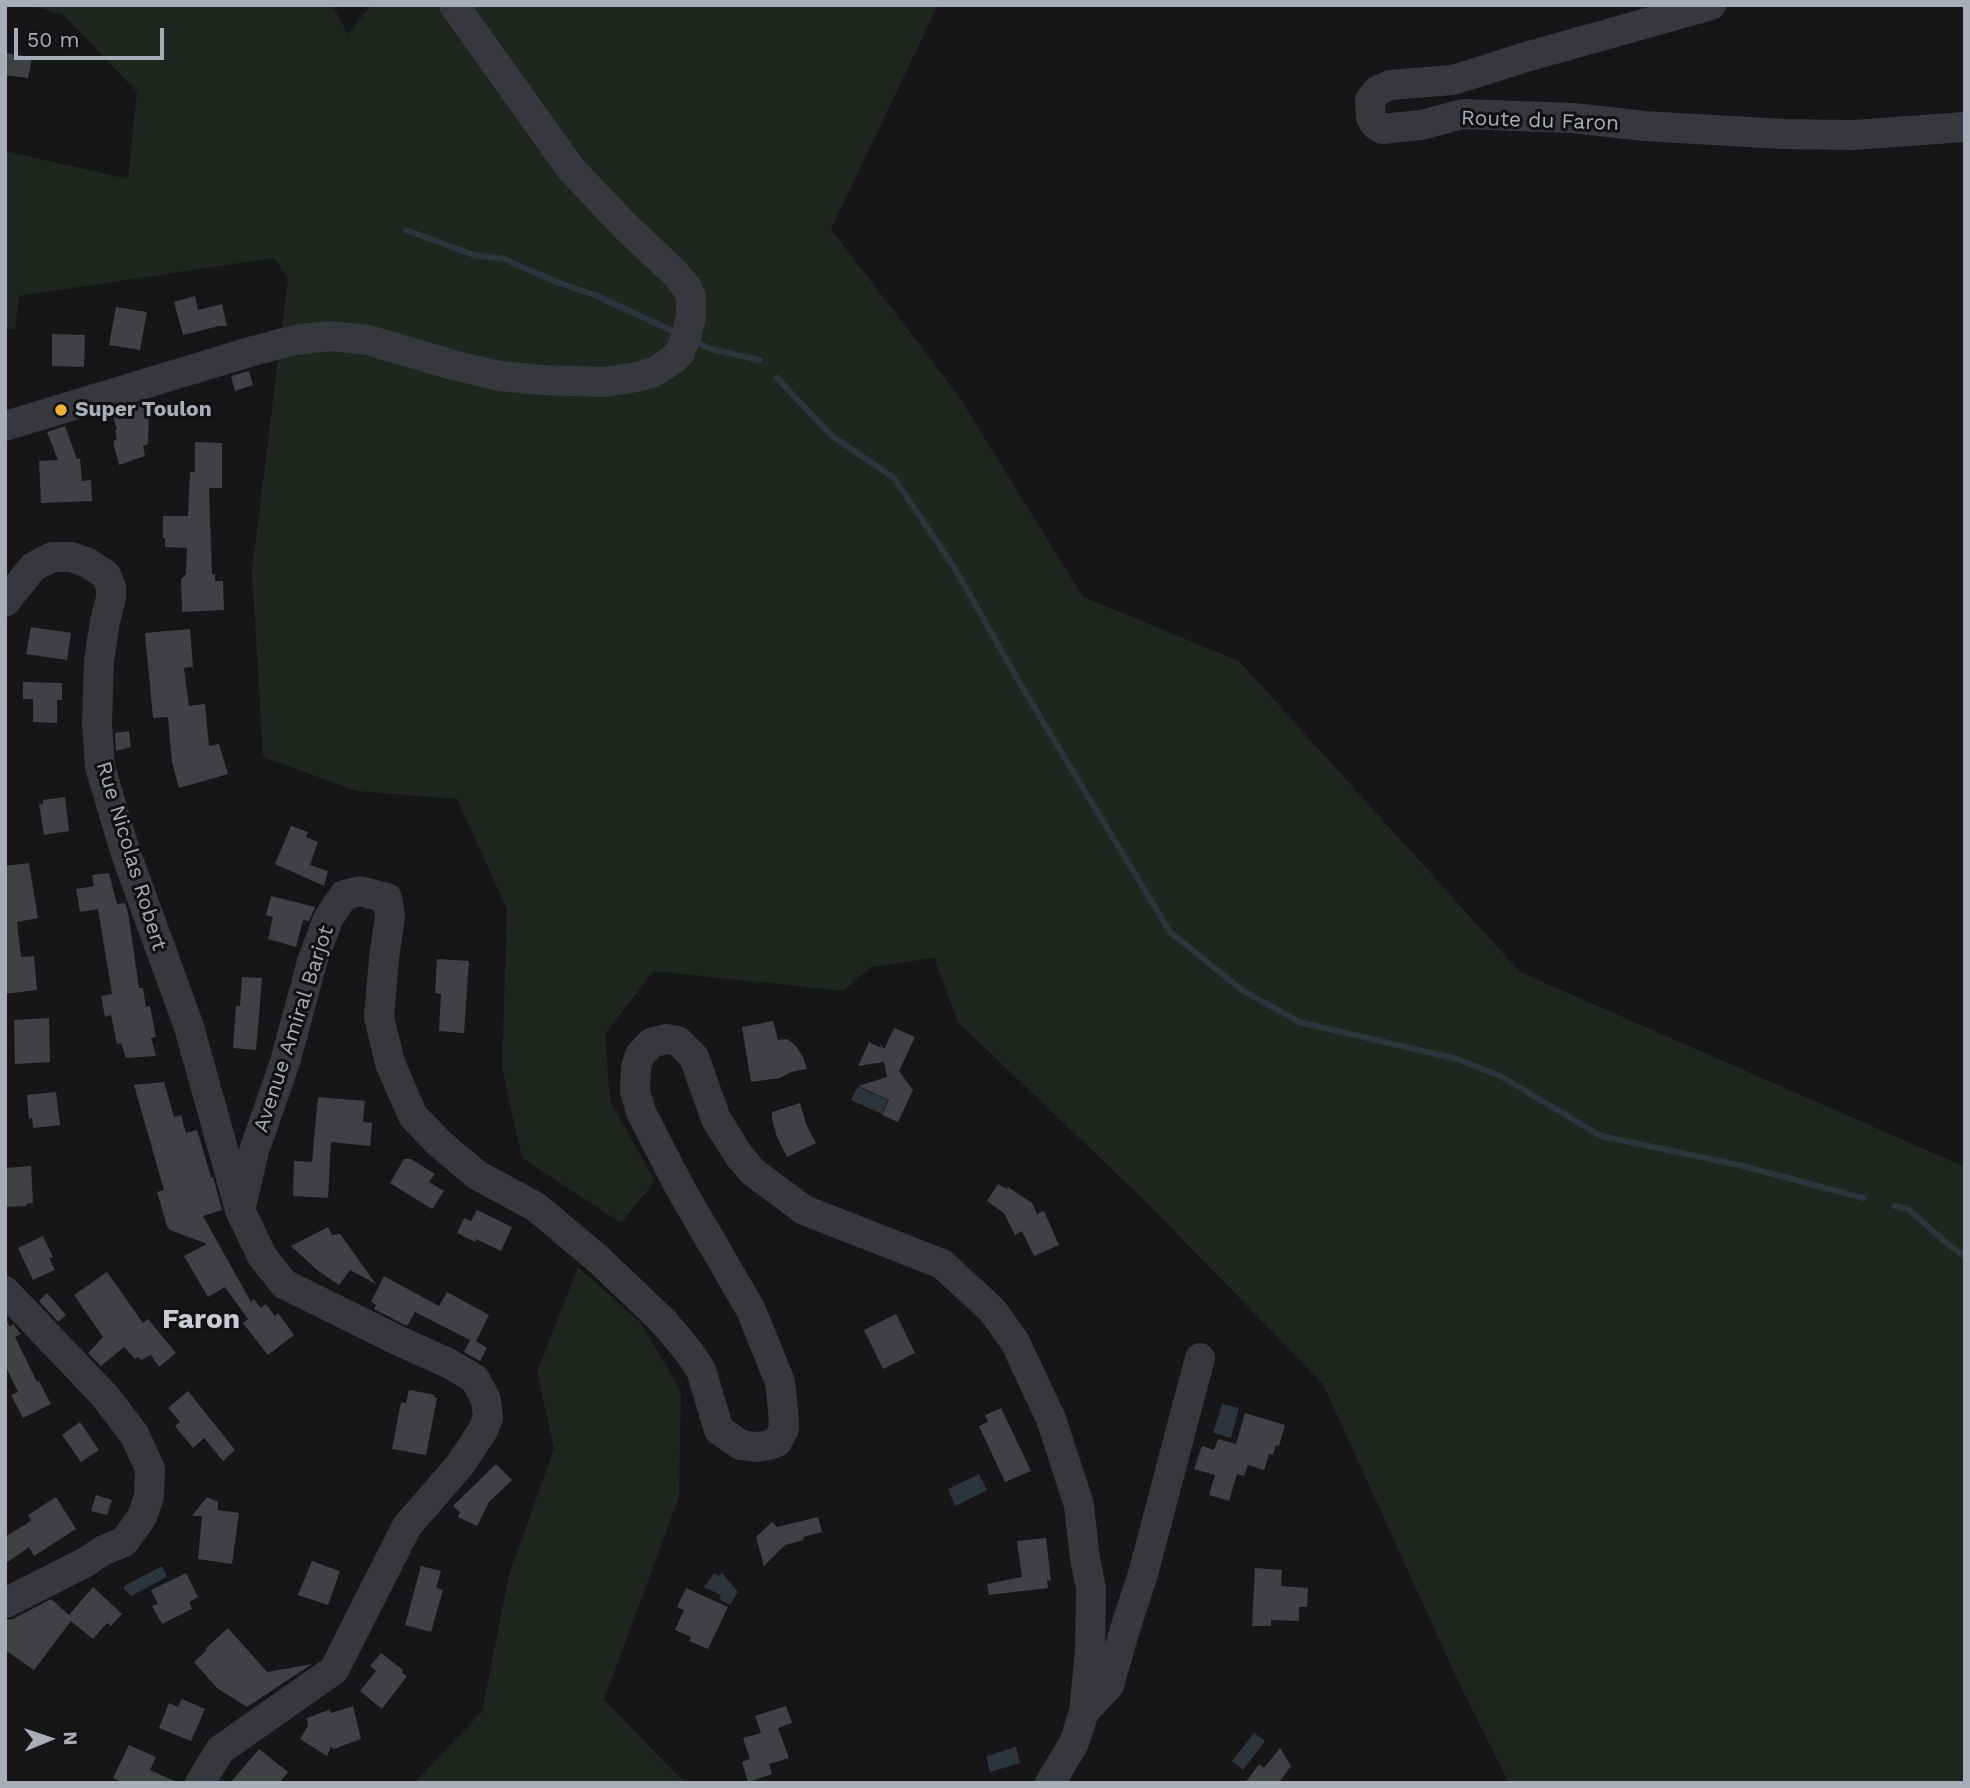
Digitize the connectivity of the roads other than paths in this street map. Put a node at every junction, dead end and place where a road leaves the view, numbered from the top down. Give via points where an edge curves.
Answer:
1 (454, 5) edge
2 (1711, 5) edge
3 (1965, 127) edge
4 (5, 426) edge
5 (5, 603) edge
6 (240, 1210) junction
7 (5, 1291) edge
8 (1200, 1358) dead end
9 (5, 1603) edge
10 (1084, 1712) junction
11 (200, 1783) edge
12 (1050, 1783) edge

1 - 4 street via 571,169 676,273 691,297 686,337 674,359 637,377 605,382 540,380 500,376 368,340 330,336 253,351
2 - 3 street, Route du Faron via 1453,80 1390,85 1370,100 1371,118 1382,130 1463,114 1783,134 1853,135
5 - 6 street, Rue Nicolas Robert via 33,567 51,557 88,563 106,575 111,587 99,662 100,768 189,1027
6 - 10 street, Avenue Amiral Barjot via 254,1151 328,919 344,895 360,891 387,898 390,917 380,1017 390,1063 413,1116 477,1175 536,1207 663,1321 701,1370 719,1430 741,1445 756,1447 777,1441 783,1429 779,1382 751,1310 680,1188 635,1091 640,1055 651,1043 677,1041 694,1056 716,1119 753,1172 804,1210 942,1264 992,1310 1015,1342 1051,1419 1079,1505 1091,1588
6 - 11 street via 261,1256 284,1284 475,1380 486,1400 488,1417 460,1465 407,1526 334,1670 220,1751
7 - 9 street via 104,1395 134,1434 150,1469 142,1517 124,1542
8 - 10 street via 1109,1685
10 - 12 street via 1074,1743

